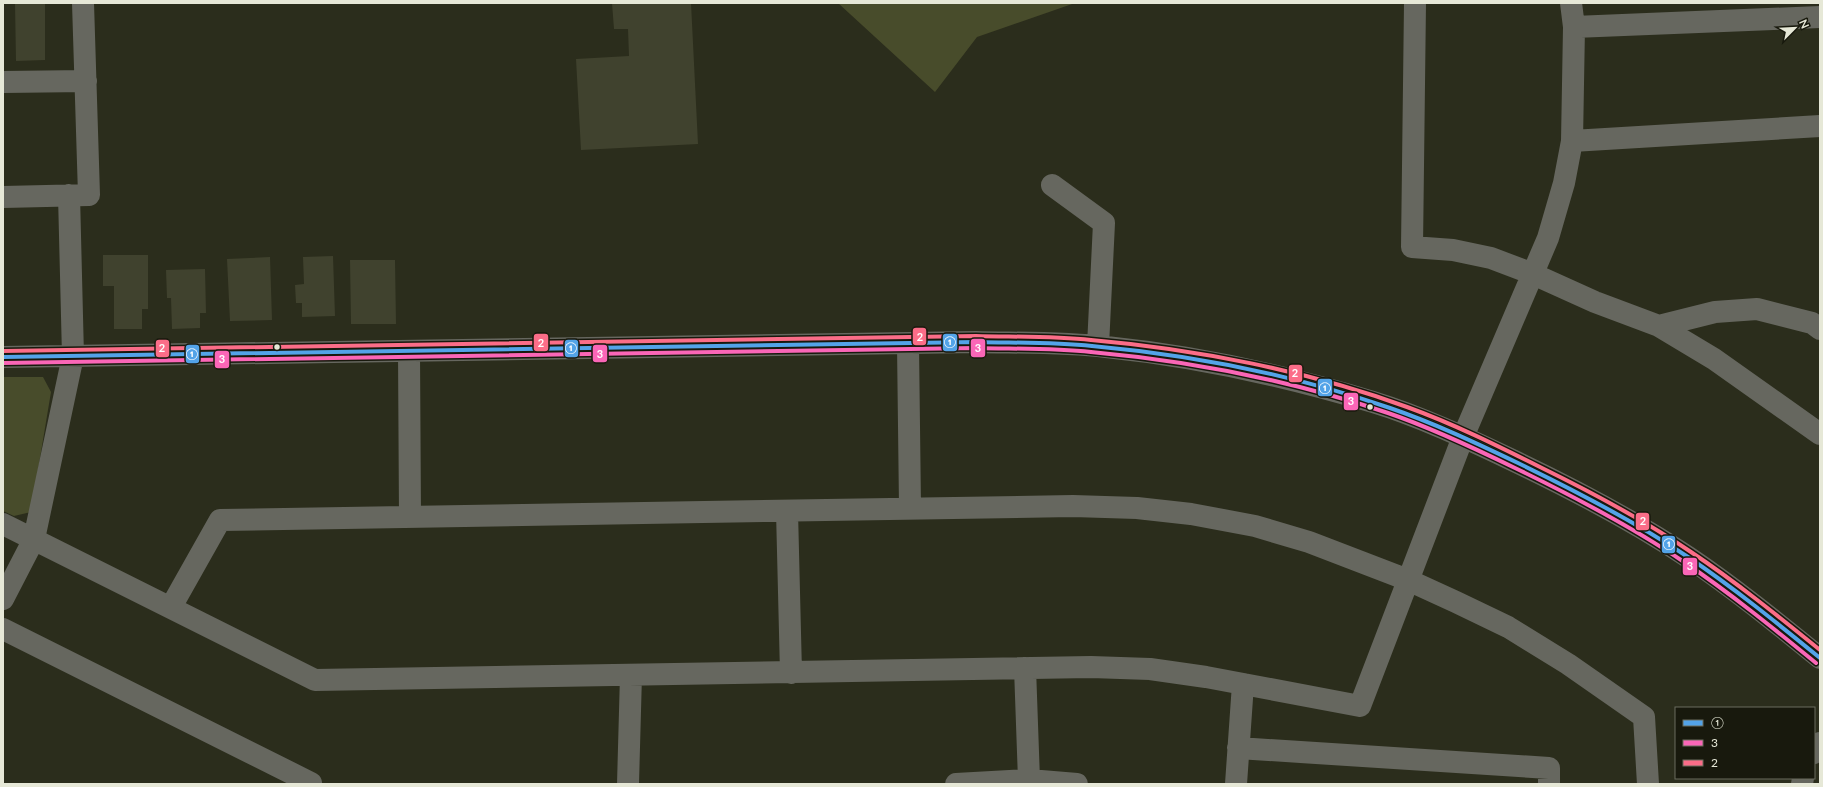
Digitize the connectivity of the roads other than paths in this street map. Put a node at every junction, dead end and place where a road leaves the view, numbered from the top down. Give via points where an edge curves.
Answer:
1 (83, 3) edge
2 (1415, 3) edge
3 (1571, 3) edge
4 (1820, 18) edge
5 (1574, 27) junction
6 (86, 81) junction
7 (3, 82) edge
8 (1820, 126) edge
9 (1572, 141) junction
10 (1052, 185) dead end
11 (69, 196) junction
12 (3, 197) edge
13 (1533, 274) junction
14 (1658, 326) junction
15 (1820, 329) edge
16 (908, 345) junction
17 (1098, 346) junction
18 (409, 352) junction
19 (73, 356) junction
20 (3, 357) edge
21 (1820, 434) edge
22 (1463, 437) junction
23 (910, 507) junction
24 (787, 511) junction
25 (410, 517) junction
26 (3, 524) edge
27 (34, 539) junction
28 (1408, 580) junction
29 (3, 599) edge
30 (171, 608) junction
31 (3, 629) edge
32 (1820, 658) edge
33 (1025, 668) junction
34 (791, 673) junction
35 (630, 675) junction
36 (1243, 684) junction
37 (1238, 748) junction
38 (1030, 782) edge
39 (311, 783) dead end
40 (628, 784) edge
41 (957, 784) edge
42 (1077, 784) edge
43 (1236, 784) edge
44 (1549, 784) edge
45 (1648, 784) edge

1 - 6 street
2 - 13 street via 1412,247 1453,250 1491,258
3 - 5 street
4 - 5 street
5 - 9 street
6 - 7 street
6 - 11 street via 89,195
8 - 9 street
9 - 13 street via 1564,183 1548,238
10 - 17 street via 1104,223
11 - 12 street
11 - 19 street
13 - 14 street via 1595,302
13 - 22 street
14 - 15 street via 1715,312 1758,309 1812,323
14 - 21 street via 1714,359
16 - 17 street via 1034,343
16 - 18 street
16 - 23 street
17 - 22 street via 1209,362 1299,382 1375,402
18 - 19 street
18 - 25 street
19 - 20 street
19 - 27 street
22 - 28 street
22 - 32 street via 1606,507 1687,557 1753,604
23 - 24 street
23 - 28 street via 1073,506 1137,508 1190,514 1256,526 1309,542
24 - 25 street
24 - 34 street
25 - 30 street via 220,520
26 - 27 street
27 - 29 street
27 - 30 street
28 - 36 street via 1360,706
28 - 45 street via 1508,627 1568,664 1644,717
30 - 35 street via 315,680
31 - 39 street
33 - 34 street
33 - 36 street via 1091,666 1150,670
33 - 38 street
34 - 35 street
35 - 40 street
36 - 37 street
37 - 43 street
37 - 44 street via 1549,768
38 - 41 street
38 - 42 street

